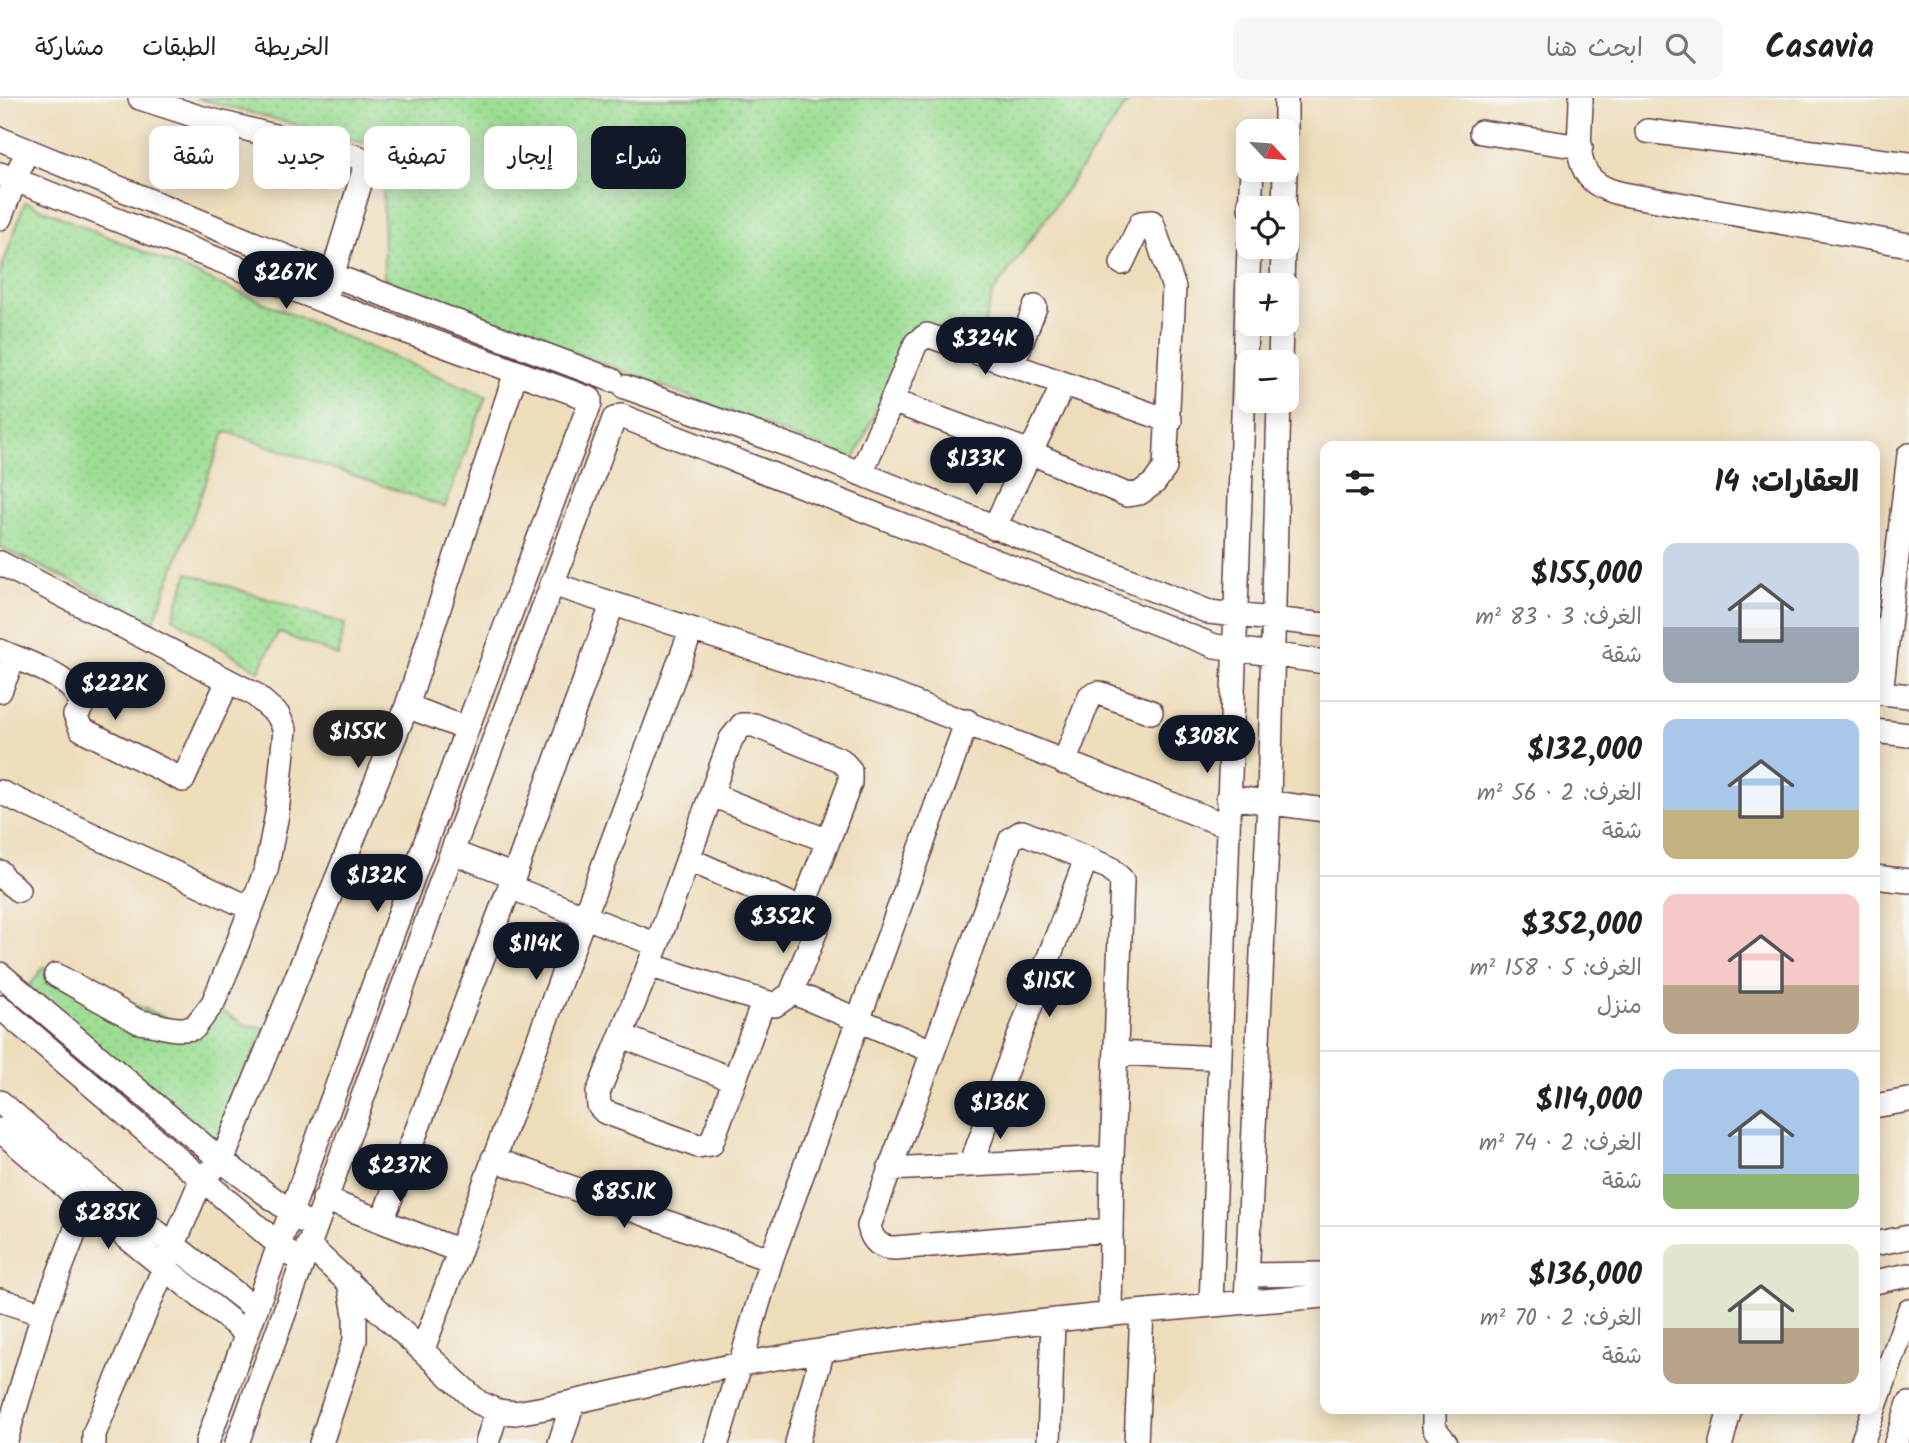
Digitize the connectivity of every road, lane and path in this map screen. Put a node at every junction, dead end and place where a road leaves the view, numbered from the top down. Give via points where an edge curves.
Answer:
1 (140, 98) edge
2 (1286, 98) edge
3 (1581, 98) edge
4 (1286, 119) edge
5 (1647, 131) dead end
6 (1481, 132) dead end
7 (0, 139) edge
8 (1581, 147) junction
9 (27, 149) junction
10 (1909, 164) edge
11 (7, 177) edge
12 (0, 218) edge
13 (1909, 246) edge
14 (1249, 259) edge
15 (1122, 262) dead end
16 (333, 275) junction
17 (323, 301) junction
18 (1035, 307) dead end
19 (1013, 364) junction
20 (516, 372) junction
21 (618, 383) junction
22 (1063, 385) junction
23 (590, 401) junction
24 (892, 401) junction
25 (1279, 413) edge
26 (617, 418) junction
27 (1170, 421) junction
28 (799, 449) junction
29 (1030, 452) junction
30 (1909, 455) edge
31 (861, 474) junction
32 (788, 481) junction
33 (1003, 531) junction
34 (0, 563) edge
35 (999, 563) junction
36 (552, 584) junction
37 (612, 605) junction
38 (1237, 617) junction
39 (1273, 620) junction
40 (1320, 625) edge
41 (691, 631) junction
42 (1235, 650) junction
43 (7, 654) edge
44 (1272, 655) junction
45 (1320, 661) edge
46 (1880, 671) edge
47 (228, 681) junction
48 (0, 691) edge
49 (1880, 693) edge
50 (1909, 696) edge
51 (407, 706) junction
52 (1151, 712) dead end
53 (967, 721) junction
54 (499, 725) junction
55 (467, 729) junction
56 (1880, 732) edge
57 (1909, 735) edge
58 (489, 754) junction
59 (1063, 763) junction
60 (0, 792) edge
61 (712, 795) junction
62 (1228, 797) junction
63 (1269, 801) junction
64 (1320, 809) edge
65 (1227, 827) junction
66 (828, 841) junction
67 (452, 852) junction
68 (688, 859) junction
69 (1086, 859) junction
70 (0, 872) edge
71 (1880, 878) edge
72 (512, 881) junction
73 (1909, 881) edge
74 (18, 890) dead end
75 (250, 908) junction
76 (802, 909) junction
77 (584, 916) junction
78 (653, 955) junction
79 (0, 974) edge
80 (56, 975) dead end
81 (792, 992) junction
82 (763, 1003) junction
83 (0, 1007) edge
84 (859, 1018) junction
85 (622, 1036) junction
86 (932, 1051) junction
87 (1117, 1053) junction
88 (1219, 1058) junction
89 (122, 1074) junction
90 (734, 1080) junction
91 (107, 1097) junction
92 (1909, 1100) edge
93 (0, 1102) edge
94 (1880, 1105) edge
95 (0, 1130) edge
96 (1112, 1158) junction
97 (493, 1159) junction
98 (222, 1161) junction
99 (971, 1164) junction
100 (889, 1168) junction
101 (202, 1178) junction
102 (90, 1194) junction
103 (324, 1199) junction
104 (292, 1212) junction
105 (382, 1221) junction
106 (1111, 1230) junction
107 (1909, 1237) edge
108 (1880, 1243) edge
109 (280, 1245) junction
110 (307, 1246) junction
111 (175, 1247) junction
112 (460, 1251) junction
113 (771, 1260) junction
114 (165, 1270) junction
115 (1320, 1274) edge
116 (1247, 1275) junction
117 (1909, 1275) edge
118 (1880, 1281) edge
119 (349, 1282) junction
120 (1320, 1296) edge
121 (0, 1300) edge
122 (1246, 1302) junction
123 (1211, 1305) junction
124 (256, 1309) junction
125 (1909, 1311) edge
126 (1142, 1312) junction
127 (43, 1314) junction
128 (1110, 1315) junction
129 (1053, 1321) junction
130 (247, 1334) junction
131 (424, 1349) junction
132 (823, 1350) junction
133 (739, 1364) junction
134 (1880, 1392) edge
135 (573, 1402) junction
136 (1909, 1404) edge
137 (497, 1411) junction
138 (1435, 1414) edge
139 (1729, 1414) edge
140 (1872, 1414) edge
141 (5, 1443) edge
142 (94, 1443) edge
143 (207, 1443) edge
144 (237, 1443) edge
145 (321, 1443) edge
146 (487, 1443) edge
147 (560, 1443) edge
148 (717, 1443) edge
149 (797, 1443) edge
150 (1049, 1443) edge
151 (1136, 1443) edge
152 (1446, 1443) edge
153 (1721, 1443) edge
154 (1862, 1443) edge
155 (1896, 1443) edge

1 - 16 street via 358,157 366,164
2 - 4 street
3 - 8 street
5 - 10 street
6 - 8 street
7 - 9 street
8 - 13 street via 1580,163 1586,176 1609,191
9 - 11 street
9 - 16 street
11 - 12 street
11 - 17 street
14 - 38 street
15 - 27 street via 1141,223 1152,222 1174,288
16 - 17 street
16 - 21 street
17 - 20 street
18 - 19 street
19 - 22 street
19 - 24 street via 927,335 916,343
20 - 23 street
20 - 51 street
21 - 23 street via 595,387
21 - 26 street via 630,399
21 - 28 street
22 - 27 street
22 - 29 street
23 - 26 street via 601,418
23 - 55 street
24 - 29 street
24 - 31 street
25 - 39 street
26 - 32 street
26 - 36 street
27 - 29 street via 1165,468 1140,493 1127,495
28 - 31 street
28 - 32 street
29 - 33 street
30 - 46 street
31 - 33 street
32 - 35 street
33 - 35 street
33 - 38 street via 1209,612
34 - 47 street
35 - 42 street via 1205,643
36 - 37 street
36 - 54 street
37 - 41 street
37 - 72 street
38 - 39 street
38 - 42 street
39 - 40 street
39 - 44 street
41 - 53 street
41 - 77 street
42 - 44 street
42 - 62 street
43 - 47 street via 68,684 81,699 75,715 80,729 183,780
43 - 48 street
44 - 45 street
44 - 63 street
47 - 75 street via 263,700 285,730 266,870
49 - 50 street
51 - 55 street
51 - 98 street
52 - 59 street via 1098,693 1090,696
53 - 59 street
53 - 84 street
54 - 55 street via 488,714
54 - 58 street
55 - 58 street via 472,754
55 - 104 street
56 - 57 street
58 - 67 street
59 - 65 street
60 - 75 street
61 - 66 street
61 - 66 street via 733,733 742,725 754,725 841,760 850,770 850,783
61 - 68 street
62 - 63 street
62 - 65 street
63 - 64 street
63 - 116 street
65 - 88 street
66 - 76 street
67 - 72 street
67 - 103 street
68 - 76 street
68 - 78 street
69 - 86 street via 1026,833 1011,838
69 - 87 street via 1115,871 1122,880
69 - 99 street
70 - 74 street
71 - 73 street
72 - 77 street
72 - 105 street
75 - 80 street via 213,1003 194,1028 174,1031 139,1022
76 - 81 street via 813,914 818,925
77 - 78 street
77 - 97 street
78 - 82 street
78 - 85 street
79 - 89 street
81 - 82 street via 782,1003
81 - 84 street
82 - 90 street
83 - 91 street
84 - 86 street
84 - 113 street
85 - 90 street
85 - 90 street via 597,1098 605,1112 707,1146
86 - 100 street
87 - 88 street
87 - 96 street
88 - 123 street
89 - 91 street
89 - 98 street
91 - 101 street
92 - 94 street
93 - 102 street
95 - 102 street
96 - 99 street
96 - 106 street
97 - 112 street
97 - 113 street
98 - 101 street
98 - 104 street
99 - 100 street
100 - 106 street via 869,1226 874,1240 887,1248
101 - 109 street
101 - 111 street
102 - 111 street
102 - 114 street
102 - 127 street
103 - 105 street
103 - 110 street
104 - 109 street
104 - 110 street
105 - 112 street
106 - 128 street
107 - 108 street
109 - 110 street
109 - 124 street
110 - 119 street
110 - 144 street
111 - 114 street
111 - 124 street
112 - 131 street
113 - 133 street
114 - 130 street
114 - 142 street
115 - 116 street
116 - 122 street
117 - 118 street
119 - 131 street
119 - 145 street via 355,1340
120 - 122 street
121 - 127 street
122 - 123 street
123 - 126 street
124 - 130 street
125 - 134 street
126 - 128 street
126 - 151 street
127 - 141 street
128 - 129 street
129 - 132 street
129 - 150 street
130 - 143 street
131 - 137 street via 478,1402
132 - 133 street
132 - 149 street
133 - 135 street
133 - 148 street
135 - 137 street via 515,1413
135 - 147 street
136 - 155 street
137 - 146 street
138 - 152 street via 1437,1435
139 - 153 street
140 - 154 street

